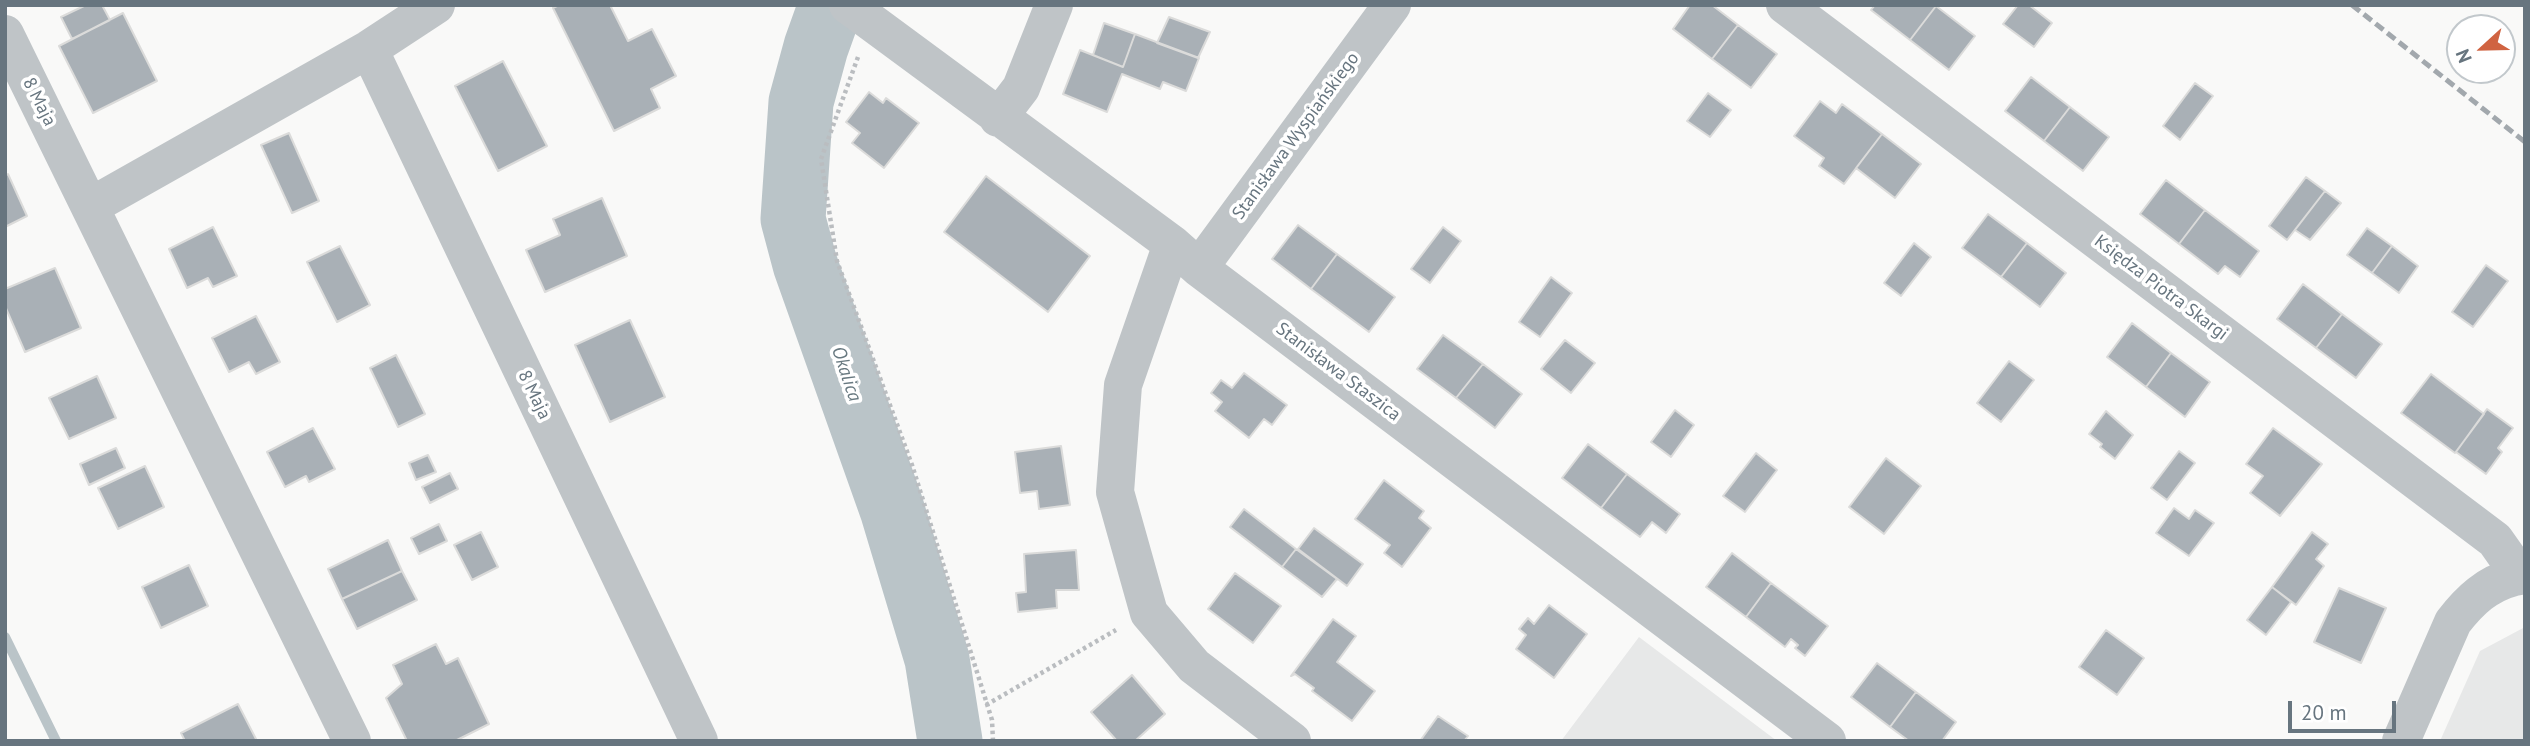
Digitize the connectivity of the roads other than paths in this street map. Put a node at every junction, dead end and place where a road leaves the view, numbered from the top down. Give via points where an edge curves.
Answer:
1 (436, 5) edge
2 (1055, 5) edge
3 (1392, 5) edge
4 (1785, 5) edge
5 (858, 14) edge
6 (5, 34) edge
7 (369, 49) junction
8 (999, 118) junction
9 (91, 206) junction
10 (1186, 256) junction
11 (2519, 576) edge
12 (352, 741) edge
13 (699, 741) edge
14 (1292, 741) edge
15 (1827, 741) edge
16 (2401, 741) edge

1 - 7 street
2 - 8 street via 1021,88
3 - 10 street, Stanisława Wyspiańskiego
4 - 11 street, Księdza Piotra Skargi via 2485,532 2503,549
5 - 8 street, Stanisława Staszica
6 - 9 street, 8 Maja
7 - 9 street
7 - 13 street, 8 Maja
8 - 10 street, Stanisława Staszica
9 - 12 street, 8 Maja
10 - 14 street, Stanisława Wyspiańskiego via 1123,385 1115,492 1149,613 1194,666
10 - 15 street, Stanisława Staszica
11 - 16 street via 2487,587 2453,622

